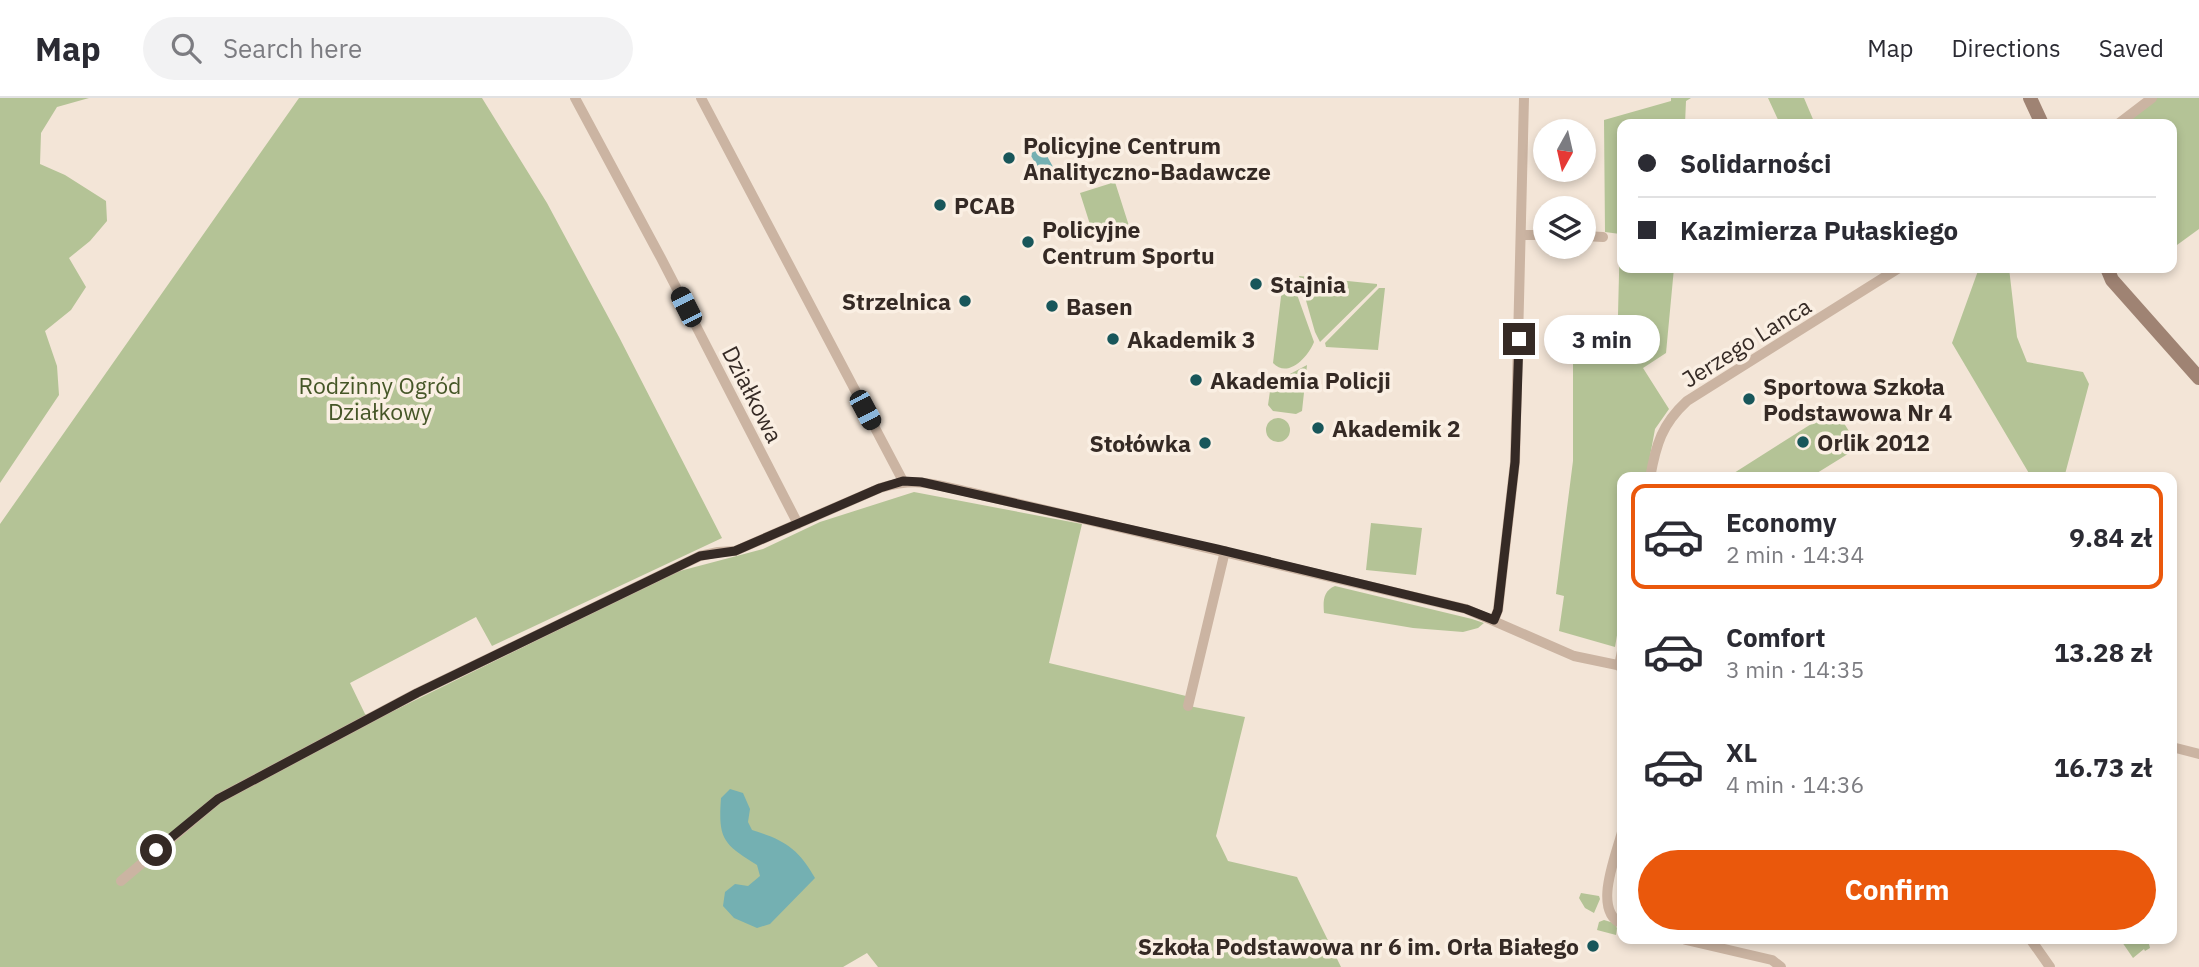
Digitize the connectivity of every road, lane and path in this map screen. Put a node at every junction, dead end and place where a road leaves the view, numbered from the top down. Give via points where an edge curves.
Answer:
1 (575, 98) edge
2 (701, 98) edge
3 (1524, 98) edge
4 (2030, 98) edge
5 (2152, 98) edge
6 (2040, 119) edge
7 (2125, 119) edge
8 (1521, 234) junction
9 (1533, 234) edge
10 (1596, 237) edge
11 (1603, 237) dead end
12 (1891, 273) edge
13 (2109, 273) edge
14 (2199, 378) edge
15 (1651, 472) edge
16 (903, 481) junction
17 (798, 524) junction
18 (1225, 551) junction
19 (1494, 620) junction
20 (1617, 665) edge
21 (1188, 706) dead end
22 (2177, 748) edge
23 (2199, 754) edge
24 (1617, 853) edge
25 (121, 881) dead end
26 (1617, 920) edge
27 (1703, 944) edge
28 (2034, 944) edge
29 (1781, 967) edge
30 (2050, 967) edge

1 - 17 street, Działkowa
2 - 16 street
3 - 8 street
4 - 6 street
5 - 7 street
8 - 9 street
8 - 19 street via 1515,462
10 - 11 street
12 - 15 street, Jerzego Lanca via 1688,401 1661,432
13 - 14 street
16 - 17 street
16 - 18 street
17 - 25 street via 735,551 700,556 363,721 218,799
18 - 19 street via 1466,609
18 - 21 street
19 - 20 street via 1574,656
22 - 23 street
24 - 26 street via 1606,898
27 - 29 street via 1772,960
28 - 30 street

